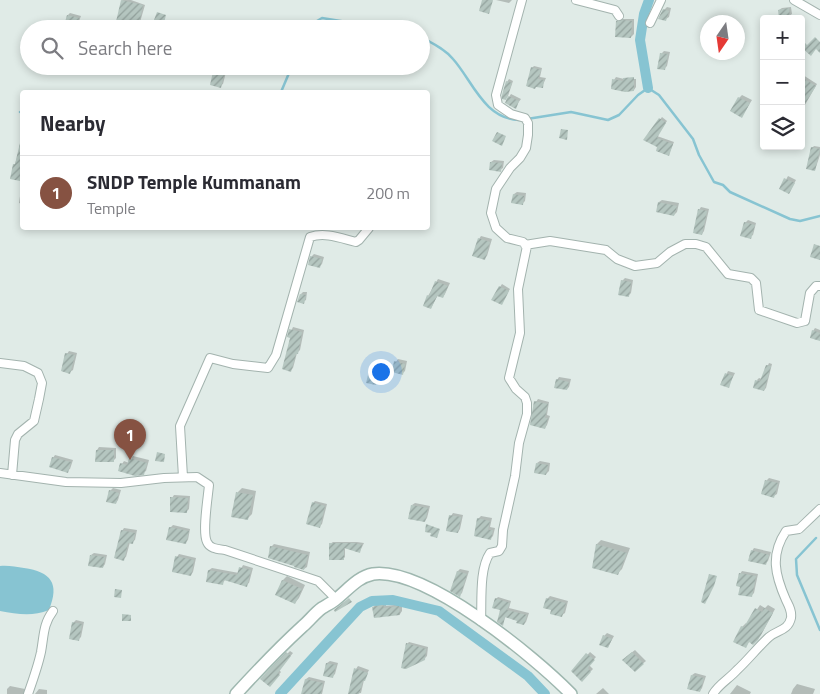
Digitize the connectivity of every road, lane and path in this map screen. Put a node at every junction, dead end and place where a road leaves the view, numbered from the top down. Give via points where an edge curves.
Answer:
1 (530, 0) edge
2 (576, 0) edge
3 (661, 0) edge
4 (794, 0) edge
5 (522, 2) edge
6 (820, 15) edge
7 (620, 16) dead end
8 (650, 23) dead end
9 (367, 230) edge
10 (525, 245) junction
11 (820, 286) edge
12 (0, 363) edge
13 (0, 473) edge
14 (12, 475) junction
15 (183, 478) junction
16 (820, 509) edge
17 (336, 599) junction
18 (53, 611) dead end
19 (481, 621) junction
20 (28, 694) edge
21 (236, 694) edge
22 (570, 694) edge
23 (713, 694) edge

1 - 5 street
2 - 7 street via 616,10
3 - 8 street
4 - 6 street
5 - 10 street via 496,95 498,105 526,120 528,135 526,148 496,189 491,213 496,228 507,238
9 - 15 street via 356,242 331,235 310,237 276,355 268,368 210,358 180,426
10 - 11 street via 550,242 606,250 617,259 635,266 657,263 685,244 696,244 706,247 728,274 751,278 756,283 759,310 797,323 805,321 810,293
10 - 19 street via 525,261 518,289 520,333 509,378 525,397 527,414 502,546 486,558
12 - 14 street via 24,366 38,373 42,383 34,421 15,440
13 - 14 street
14 - 15 street via 66,482 121,483
15 - 17 street via 197,477 208,484 205,526 207,542 213,548 318,581
16 - 23 street via 799,529 786,531 779,542 775,560 791,611 788,624 718,685
17 - 19 main road via 351,585 371,574 394,574 420,583
17 - 21 main road via 321,608 283,644
18 - 20 street via 43,632
19 - 22 main road via 549,672

